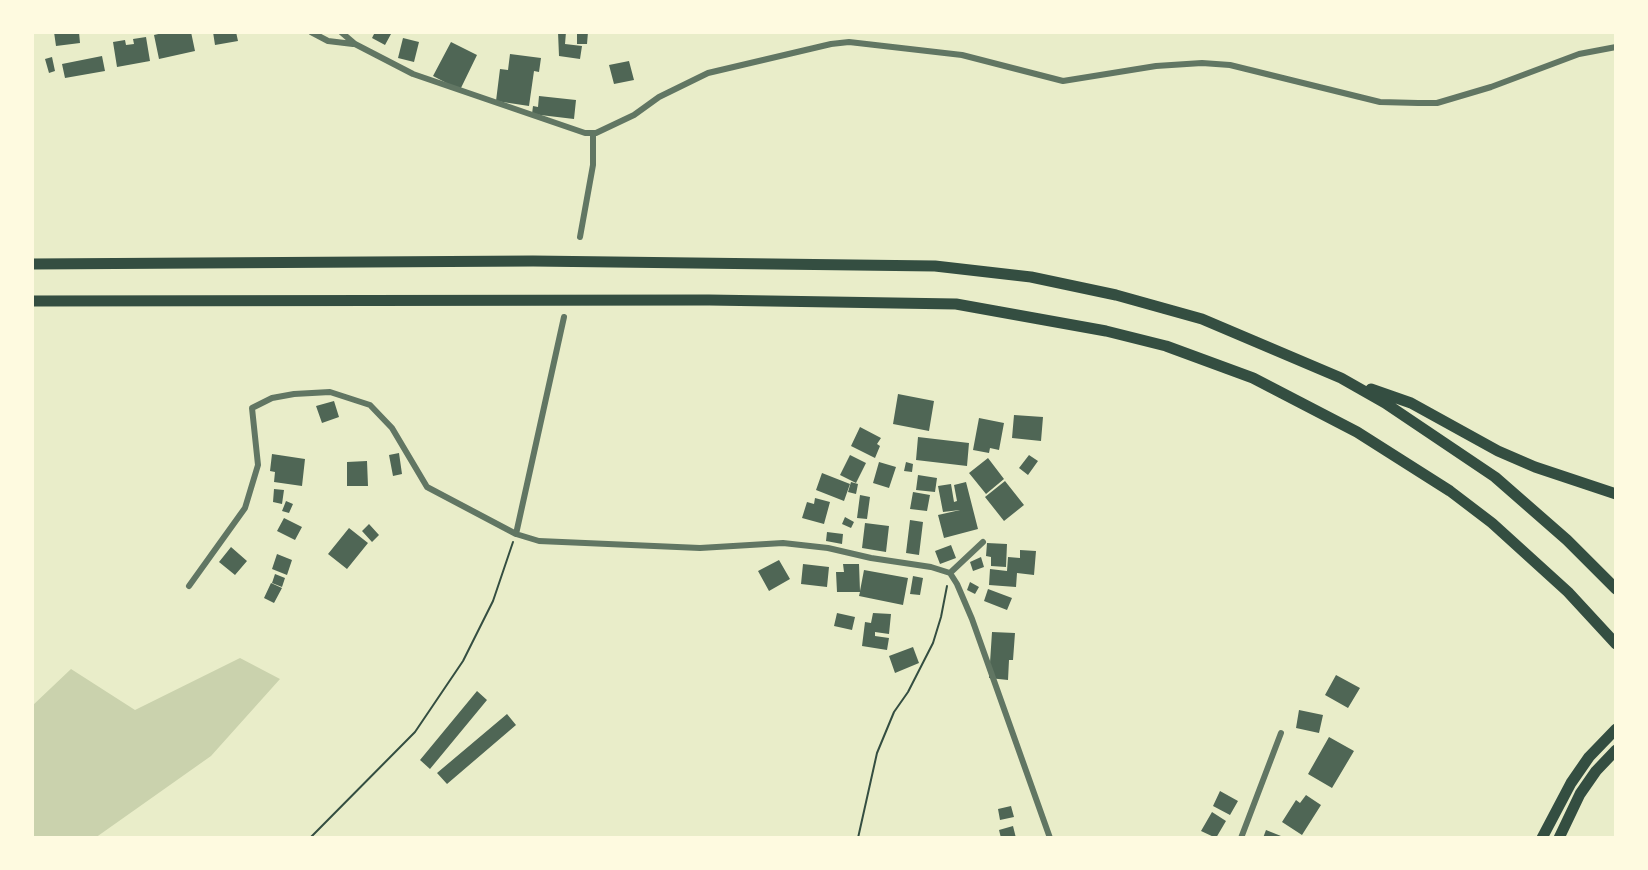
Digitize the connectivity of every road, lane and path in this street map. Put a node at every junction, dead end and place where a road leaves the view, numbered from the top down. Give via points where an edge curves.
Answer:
1 (311, 32) edge
2 (341, 32) edge
3 (355, 44) junction
4 (1616, 47) edge
5 (593, 133) junction
6 (580, 237) dead end
7 (32, 264) edge
8 (32, 301) edge
9 (564, 317) dead end
10 (1341, 378) junction
11 (1616, 494) edge
12 (516, 534) junction
13 (983, 542) dead end
14 (950, 573) junction
15 (189, 586) dead end
16 (1616, 589) edge
17 (1616, 644) edge
18 (1616, 729) edge
19 (1281, 733) dead end
20 (1616, 750) edge
21 (310, 838) edge
22 (858, 838) edge
23 (1050, 838) edge
24 (1241, 838) edge
25 (1542, 838) edge
26 (1559, 838) edge

1 - 3 street via 328,41
2 - 3 street
3 - 5 street via 413,74
4 - 5 street via 1579,54 1437,103 1418,103 1380,102 1230,65 1156,66 1063,81 962,55 849,42 708,73
5 - 6 street
7 - 10 highway via 533,261 935,266 1031,277 1116,295 1202,319
8 - 17 highway via 956,304 1106,331 1253,378 1357,432 1492,523
9 - 12 street
10 - 11 highway via 1411,403 1535,467
10 - 16 highway via 1495,477
12 - 14 street via 539,541 700,548 783,543
12 - 15 street via 427,487 392,428 370,405 330,392 294,394 252,408 258,465 245,508
12 - 21 path via 493,601 463,661 415,732
13 - 14 street
14 - 22 path via 933,643 877,753
14 - 23 street via 972,619
18 - 25 highway via 1571,783
19 - 24 street
20 - 26 highway via 1580,794

